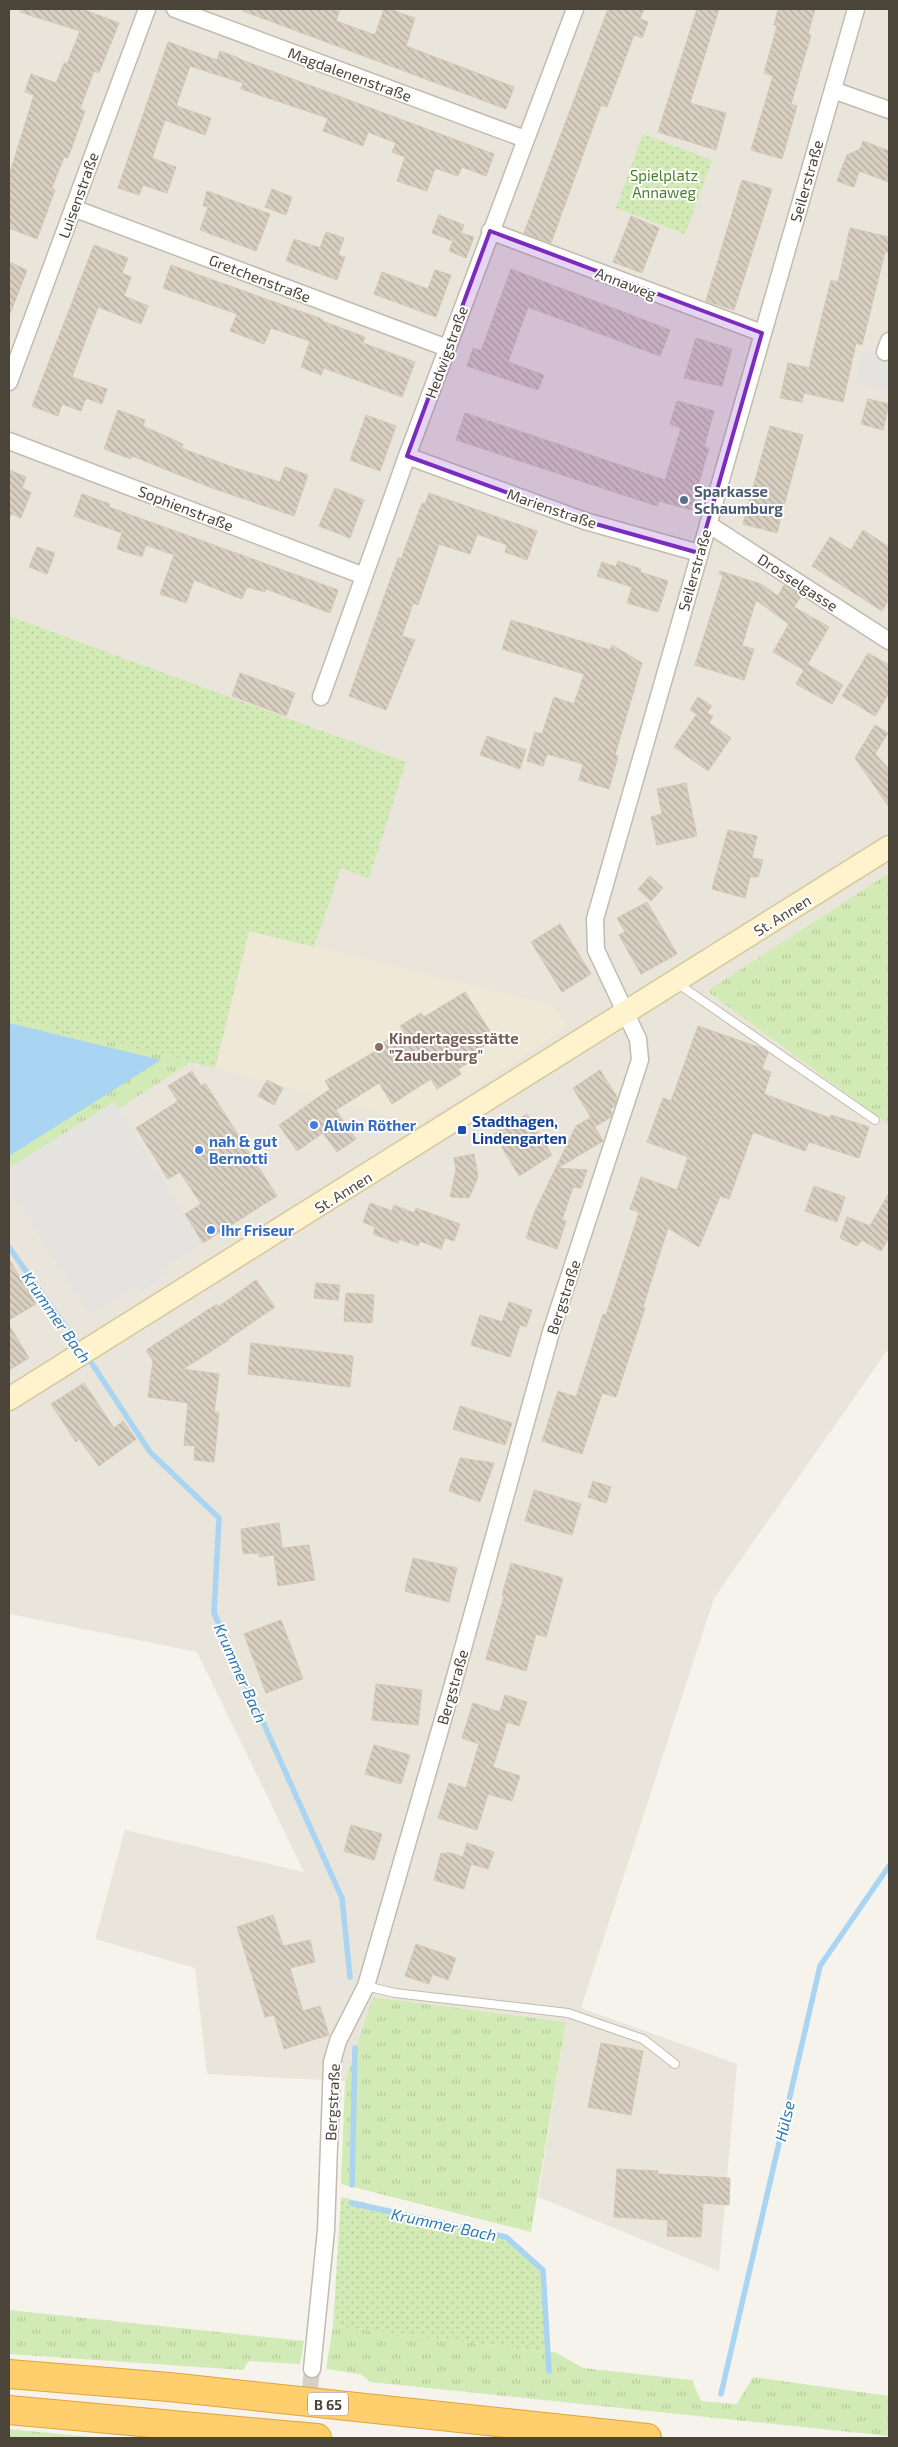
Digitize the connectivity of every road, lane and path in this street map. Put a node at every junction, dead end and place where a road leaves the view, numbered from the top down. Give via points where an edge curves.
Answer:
1 (147, 9) edge
2 (175, 9) edge
3 (575, 9) edge
4 (856, 9) edge
5 (833, 90) junction
6 (889, 110) edge
7 (525, 139) junction
8 (73, 208) junction
9 (490, 231) junction
10 (762, 334) junction
11 (447, 348) junction
12 (9, 382) edge
13 (9, 441) edge
14 (407, 456) junction
15 (708, 524) junction
16 (699, 553) junction
17 (364, 576) junction
18 (889, 641) edge
19 (322, 697) dead end
20 (889, 847) edge
21 (675, 982) junction
22 (626, 1014) junction
23 (875, 1120) dead end
24 (9, 1399) edge
25 (366, 1986) junction
26 (675, 2064) dead end
27 (312, 2369) tunnel mouth
28 (9, 2374) edge
29 (9, 2410) edge
30 (317, 2438) edge
31 (646, 2438) edge

1 - 8 street, Luisenstraße
2 - 7 street, Magdalenenstraße
3 - 7 street, Hedwigstraße
4 - 5 street, Seilerstraße
5 - 6 street
5 - 10 street, Seilerstraße
7 - 9 street, Hedwigstraße
8 - 11 street, Gretchenstraße
8 - 12 street, Luisenstraße
9 - 10 street, Annaweg
9 - 11 street, Hedwigstraße
10 - 15 street, Seilerstraße
11 - 14 street, Hedwigstraße
13 - 17 street, Sophienstraße
14 - 16 street, Marienstraße via 585,521
14 - 17 street, Hedwigstraße
15 - 16 street, Seilerstraße
15 - 18 street, Drosselgasse
16 - 22 street, Seilerstraße via 595,919 596,950
17 - 19 street, Hedwigstraße
20 - 21 main road, St. Annen
21 - 22 main road, St. Annen
21 - 23 lane
22 - 24 main road, St. Annen
22 - 25 street, Bergstraße via 638,1039 640,1060 551,1332
25 - 26 lane via 395,1993 568,2013 643,2039
25 - 27 street, Bergstraße via 338,2041 332,2062 326,2230
28 - 31 highway, B 65 via 169,2387
29 - 30 highway, B 65

